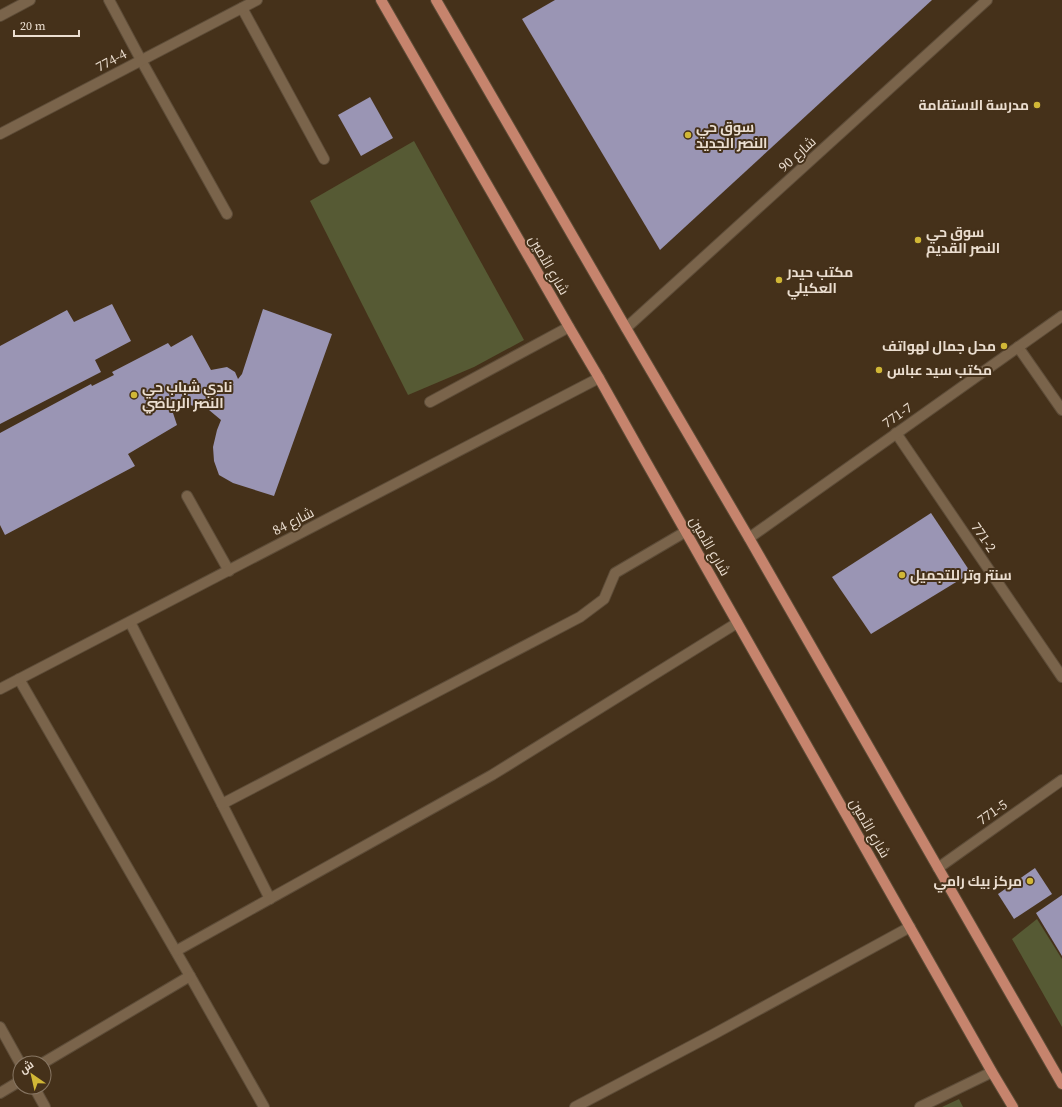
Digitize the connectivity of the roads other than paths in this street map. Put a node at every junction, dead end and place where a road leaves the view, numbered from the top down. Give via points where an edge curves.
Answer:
1 (30, 0) edge
2 (109, 0) edge
3 (256, 0) edge
4 (381, 0) edge
5 (436, 0) edge
6 (987, 0) edge
7 (242, 8) junction
8 (0, 16) edge
9 (141, 60) junction
10 (0, 134) edge
11 (324, 159) dead end
12 (226, 214) dead end
13 (1062, 316) edge
14 (569, 327) junction
15 (626, 328) junction
16 (1018, 347) junction
17 (599, 378) junction
18 (430, 402) dead end
19 (1062, 410) edge
20 (896, 433) junction
21 (187, 496) dead end
22 (685, 532) junction
23 (749, 538) junction
24 (229, 570) junction
25 (130, 622) junction
26 (737, 623) junction
27 (1062, 677) edge
28 (19, 679) junction
29 (0, 689) edge
30 (1062, 780) edge
31 (222, 804) junction
32 (938, 868) junction
33 (270, 899) junction
34 (910, 927) junction
35 (176, 951) junction
36 (190, 976) junction
37 (0, 1027) edge
38 (16, 1055) edge
39 (52, 1058) edge
40 (992, 1072) junction
41 (1062, 1084) edge
42 (12, 1086) edge
43 (0, 1093) edge
44 (38, 1095) edge
45 (45, 1107) edge
46 (264, 1107) edge
47 (575, 1107) edge
48 (920, 1107) edge
49 (1013, 1107) edge

1 - 8 street
2 - 9 street
3 - 7 street, 774-4
4 - 14 main road, شارع الأمين
5 - 15 main road
6 - 15 street, شارع 90
7 - 9 street, 774-4
7 - 11 street
9 - 10 street, 774-4
9 - 12 street
13 - 16 street, 771-7
14 - 17 main road, شارع الأمين
14 - 18 street
15 - 23 main road
16 - 19 street
16 - 20 street, 771-7
17 - 22 main road, شارع الأمين
17 - 24 street, شارع 84
20 - 23 street, 771-7
20 - 27 street, 771-2
21 - 24 street
22 - 26 main road, شارع الأمين
22 - 31 street via 615,573 604,599 580,617
23 - 32 main road
24 - 25 street, شارع 84
25 - 28 street, شارع 84
25 - 31 street
26 - 33 street via 492,775
26 - 34 main road, شارع الأمين
28 - 29 street, شارع 84
28 - 35 street
30 - 32 street, 771-5
31 - 33 street
32 - 41 main road
33 - 35 street
34 - 40 main road, شارع الأمين
34 - 47 street
35 - 36 street
36 - 39 street
36 - 46 street
37 - 38 street
40 - 48 street
40 - 49 main road, شارع الأمين
42 - 43 street
44 - 45 street

